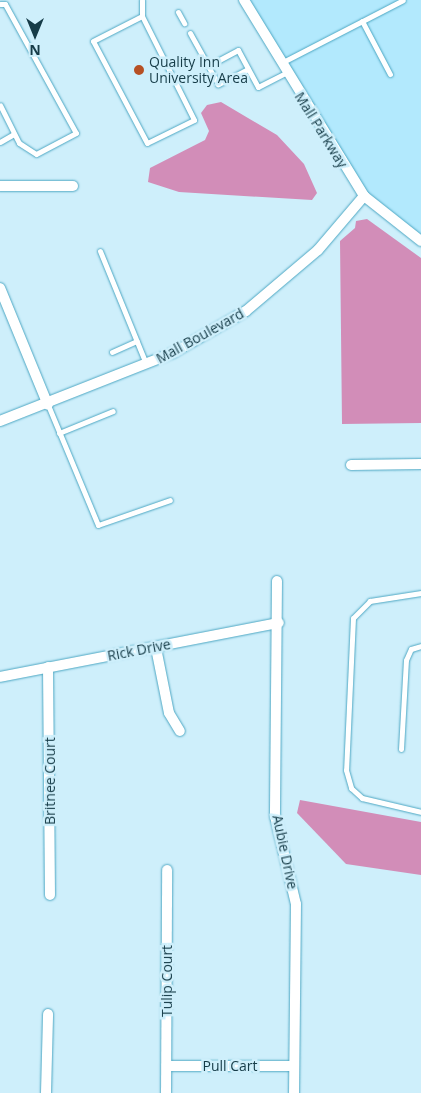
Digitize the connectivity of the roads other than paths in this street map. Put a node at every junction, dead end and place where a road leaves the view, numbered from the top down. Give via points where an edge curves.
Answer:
1 (142, 0) edge
2 (244, 0) edge
3 (403, 0) edge
4 (0, 4) edge
5 (178, 12) dead end
6 (142, 16) junction
7 (362, 21) junction
8 (184, 23) dead end
9 (190, 33) dead end
10 (208, 66) junction
11 (282, 68) junction
12 (248, 69) junction
13 (390, 74) dead end
14 (0, 105) edge
15 (14, 134) junction
16 (0, 142) edge
17 (0, 186) edge
18 (73, 186) dead end
19 (364, 196) junction
20 (421, 241) edge
21 (100, 252) dead end
22 (0, 288) edge
23 (137, 341) junction
24 (112, 352) dead end
25 (146, 364) junction
26 (48, 405) junction
27 (114, 411) dead end
28 (0, 421) edge
29 (59, 433) junction
30 (421, 464) edge
31 (351, 465) dead end
32 (170, 500) dead end
33 (278, 581) dead end
34 (421, 593) edge
35 (279, 623) junction
36 (421, 646) edge
37 (156, 648) junction
38 (48, 667) junction
39 (0, 677) edge
40 (180, 731) dead end
41 (401, 749) dead end
42 (421, 812) edge
43 (167, 870) dead end
44 (50, 895) dead end
45 (48, 1014) dead end
46 (167, 1066) junction
47 (294, 1066) junction
48 (46, 1093) edge
49 (166, 1093) edge
50 (294, 1093) edge

1 - 6 lane
2 - 11 street, Mall Parkway
3 - 7 lane
4 - 15 lane via 6,4 76,133 36,154
5 - 8 lane
6 - 6 lane via 93,41 147,143 194,120
7 - 11 lane
7 - 13 lane
9 - 10 lane
10 - 12 lane via 218,84
10 - 12 lane via 238,50
11 - 12 lane via 258,86
11 - 19 street, Mall Parkway
14 - 15 lane
15 - 16 lane
17 - 18 street
19 - 20 street, Mall Parkway
19 - 25 street, Mall Boulevard via 284,282 205,336
21 - 23 lane
22 - 26 street
23 - 24 lane
23 - 25 lane
25 - 26 street, Mall Boulevard
26 - 28 street, Mall Boulevard
26 - 29 lane
27 - 29 lane
29 - 32 lane via 98,525
30 - 31 street
33 - 35 street, Aubie Drive
34 - 42 lane via 370,601 352,618 346,770 351,788 362,798
35 - 37 street, Rick Drive
35 - 47 street, Aubie Drive via 275,816 296,904
36 - 41 lane via 411,649 406,660
37 - 38 street, Rick Drive
37 - 40 street via 170,713
38 - 39 street, Rick Drive
38 - 44 street, Britnee Court
43 - 46 street, Tulip Court
45 - 48 street
46 - 47 street, Pull Cart
46 - 49 street, Tulip Court
47 - 50 street, Aubie Drive

